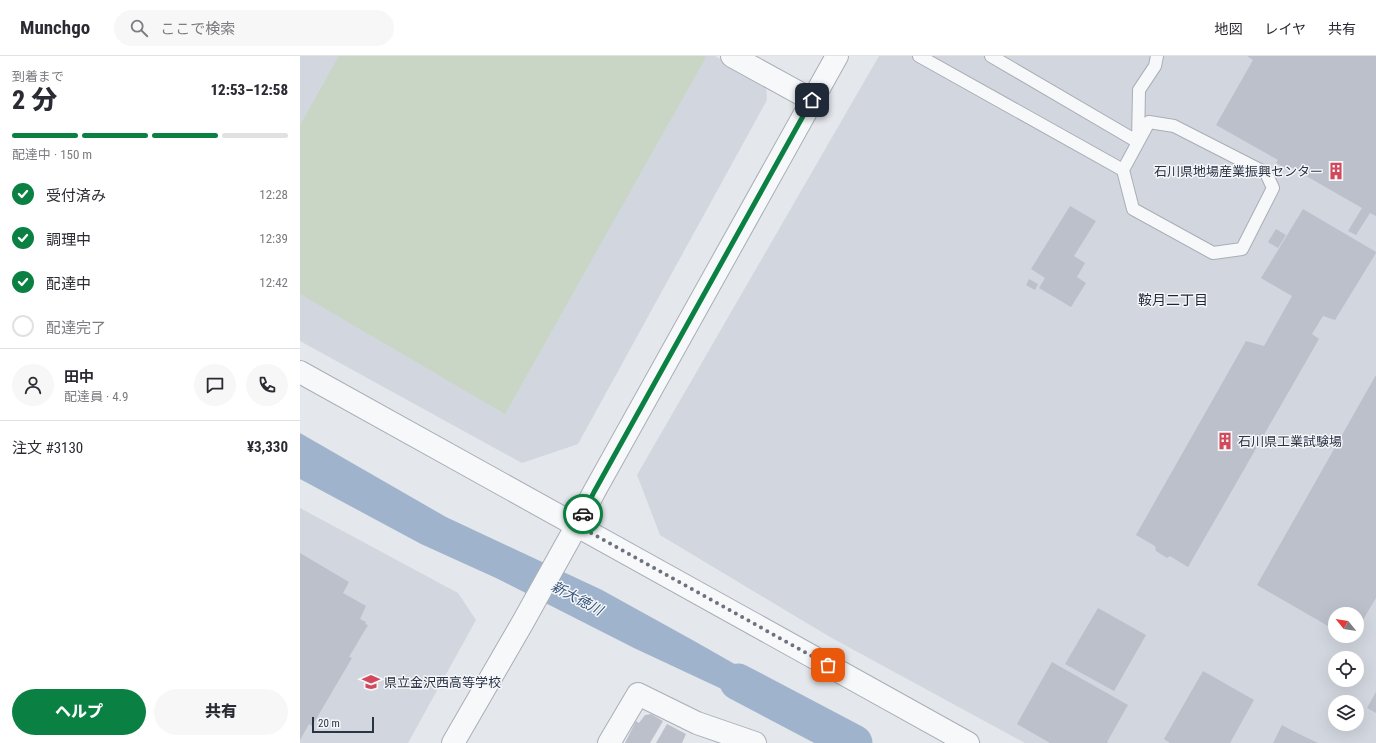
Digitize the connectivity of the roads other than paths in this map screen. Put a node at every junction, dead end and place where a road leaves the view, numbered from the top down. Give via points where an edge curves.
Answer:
1 (732, 56) edge
2 (837, 56) edge
3 (919, 56) edge
4 (991, 56) edge
5 (1157, 56) edge
6 (812, 100) junction
7 (1138, 142) junction
8 (1123, 170) junction
9 (300, 372) edge
10 (577, 525) junction
11 (453, 743) edge
12 (609, 743) edge
13 (755, 743) edge
14 (968, 743) edge

1 - 6 street
2 - 6 street
3 - 8 lane
4 - 7 lane
5 - 7 lane via 1155,66 1139,90
6 - 10 street
7 - 8 lane
7 - 8 lane via 1149,122 1174,126 1266,173 1273,188 1242,249 1213,253 1133,209
9 - 10 street
10 - 11 street
10 - 14 street
12 - 13 street via 638,694 697,722

